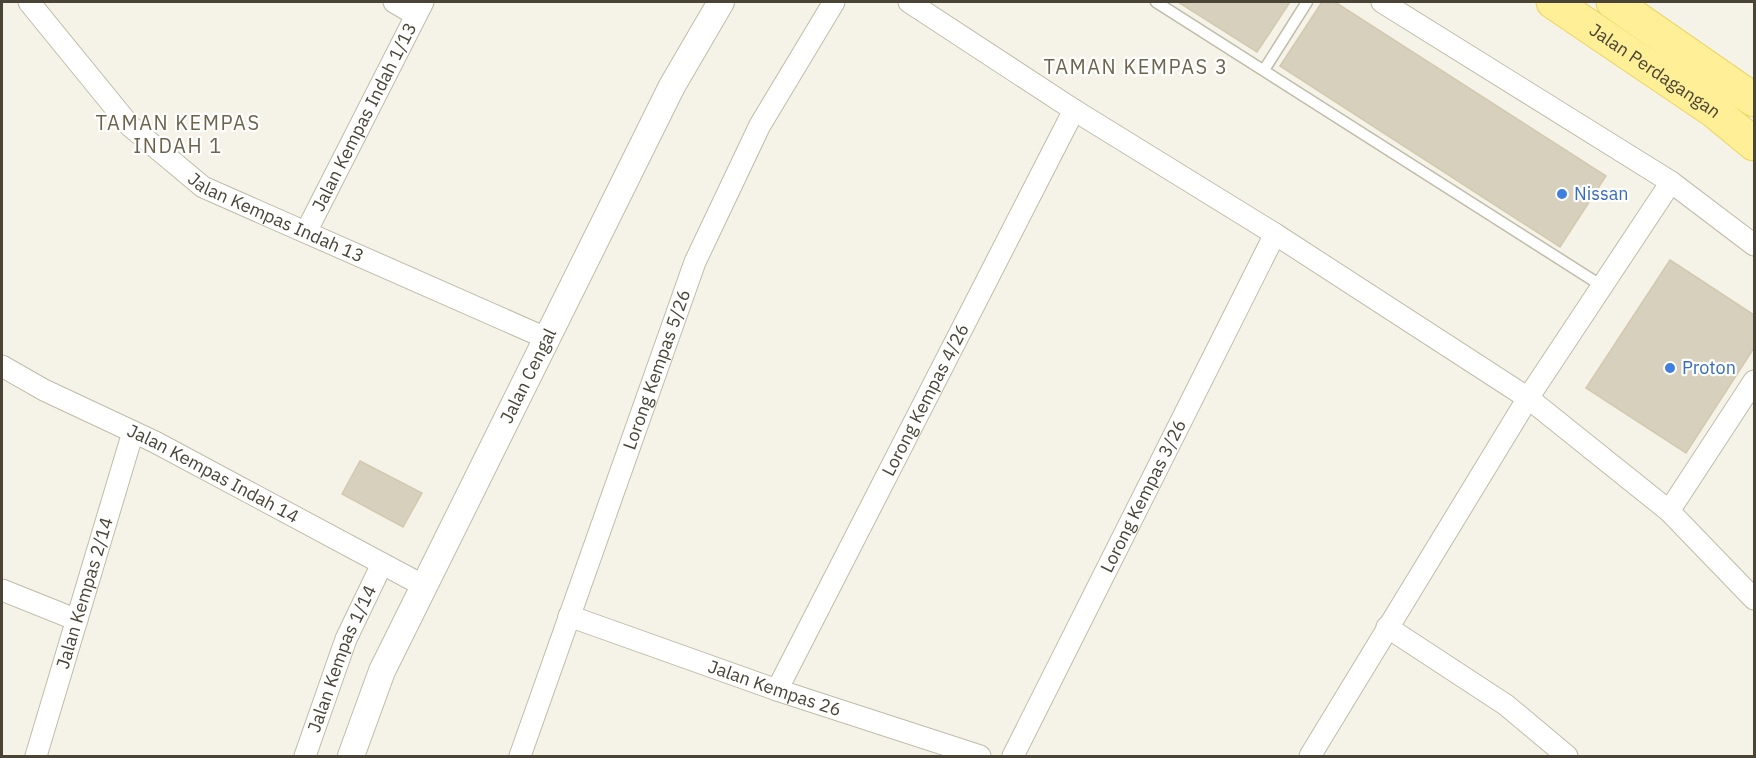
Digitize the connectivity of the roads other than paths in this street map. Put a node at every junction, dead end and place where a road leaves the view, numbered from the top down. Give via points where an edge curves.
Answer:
1 (30, 2) edge
2 (394, 2) edge
3 (721, 2) edge
4 (834, 2) edge
5 (909, 2) edge
6 (1156, 2) edge
7 (1307, 2) edge
8 (1382, 2) edge
9 (1553, 2) edge
10 (1613, 2) edge
11 (419, 8) edge
12 (1264, 70) junction
13 (1755, 100) edge
14 (1074, 110) junction
15 (1755, 144) edge
16 (1671, 182) junction
17 (306, 232) junction
18 (1275, 234) junction
19 (1755, 245) edge
20 (1602, 285) junction
21 (548, 339) junction
22 (2, 366) edge
23 (1751, 395) edge
24 (1527, 398) junction
25 (133, 432) junction
26 (1669, 511) junction
27 (382, 564) junction
28 (424, 586) junction
29 (2, 590) edge
30 (1755, 598) edge
31 (569, 616) junction
32 (77, 620) junction
33 (1387, 627) junction
34 (777, 690) junction
35 (36, 756) edge
36 (305, 756) edge
37 (351, 756) edge
38 (520, 756) edge
39 (980, 756) edge
40 (1012, 756) edge
41 (1310, 756) edge
42 (1567, 756) edge

1 - 17 street, Jalan Kempas Indah 13 via 130,126 203,187
2 - 11 street
3 - 21 street, Jalan Cengal via 672,86
4 - 31 street, Lorong Kempas 5/26 via 760,125 695,262
5 - 14 street
6 - 12 lane
7 - 12 lane
8 - 16 street
9 - 15 main road, Jalan Perdagangan via 1714,111
10 - 13 main road, Jalan Perdagangan
11 - 17 street, Jalan Kempas Indah 1/13
12 - 20 lane
14 - 18 street
14 - 34 street, Lorong Kempas 4/26
16 - 19 street
16 - 20 street
17 - 21 street, Jalan Kempas Indah 13
18 - 24 street
18 - 40 street, Lorong Kempas 3/26
20 - 24 street
21 - 28 street, Jalan Cengal
22 - 25 street, Jalan Kempas Indah 14
23 - 26 street
24 - 26 street
24 - 33 street
25 - 27 street, Jalan Kempas Indah 14
25 - 32 street, Jalan Kempas 2/14
26 - 30 street
27 - 28 street, Jalan Kempas Indah 14
27 - 36 street, Jalan Kempas 1/14 via 346,639
28 - 37 street, Jalan Cengal via 382,671
29 - 32 street
31 - 34 street, Jalan Kempas 26
31 - 38 street, Lorong Kempas 5/26
32 - 35 street, Jalan Kempas 2/14
33 - 41 street
33 - 42 street via 1506,705
34 - 39 street, Jalan Kempas 26

